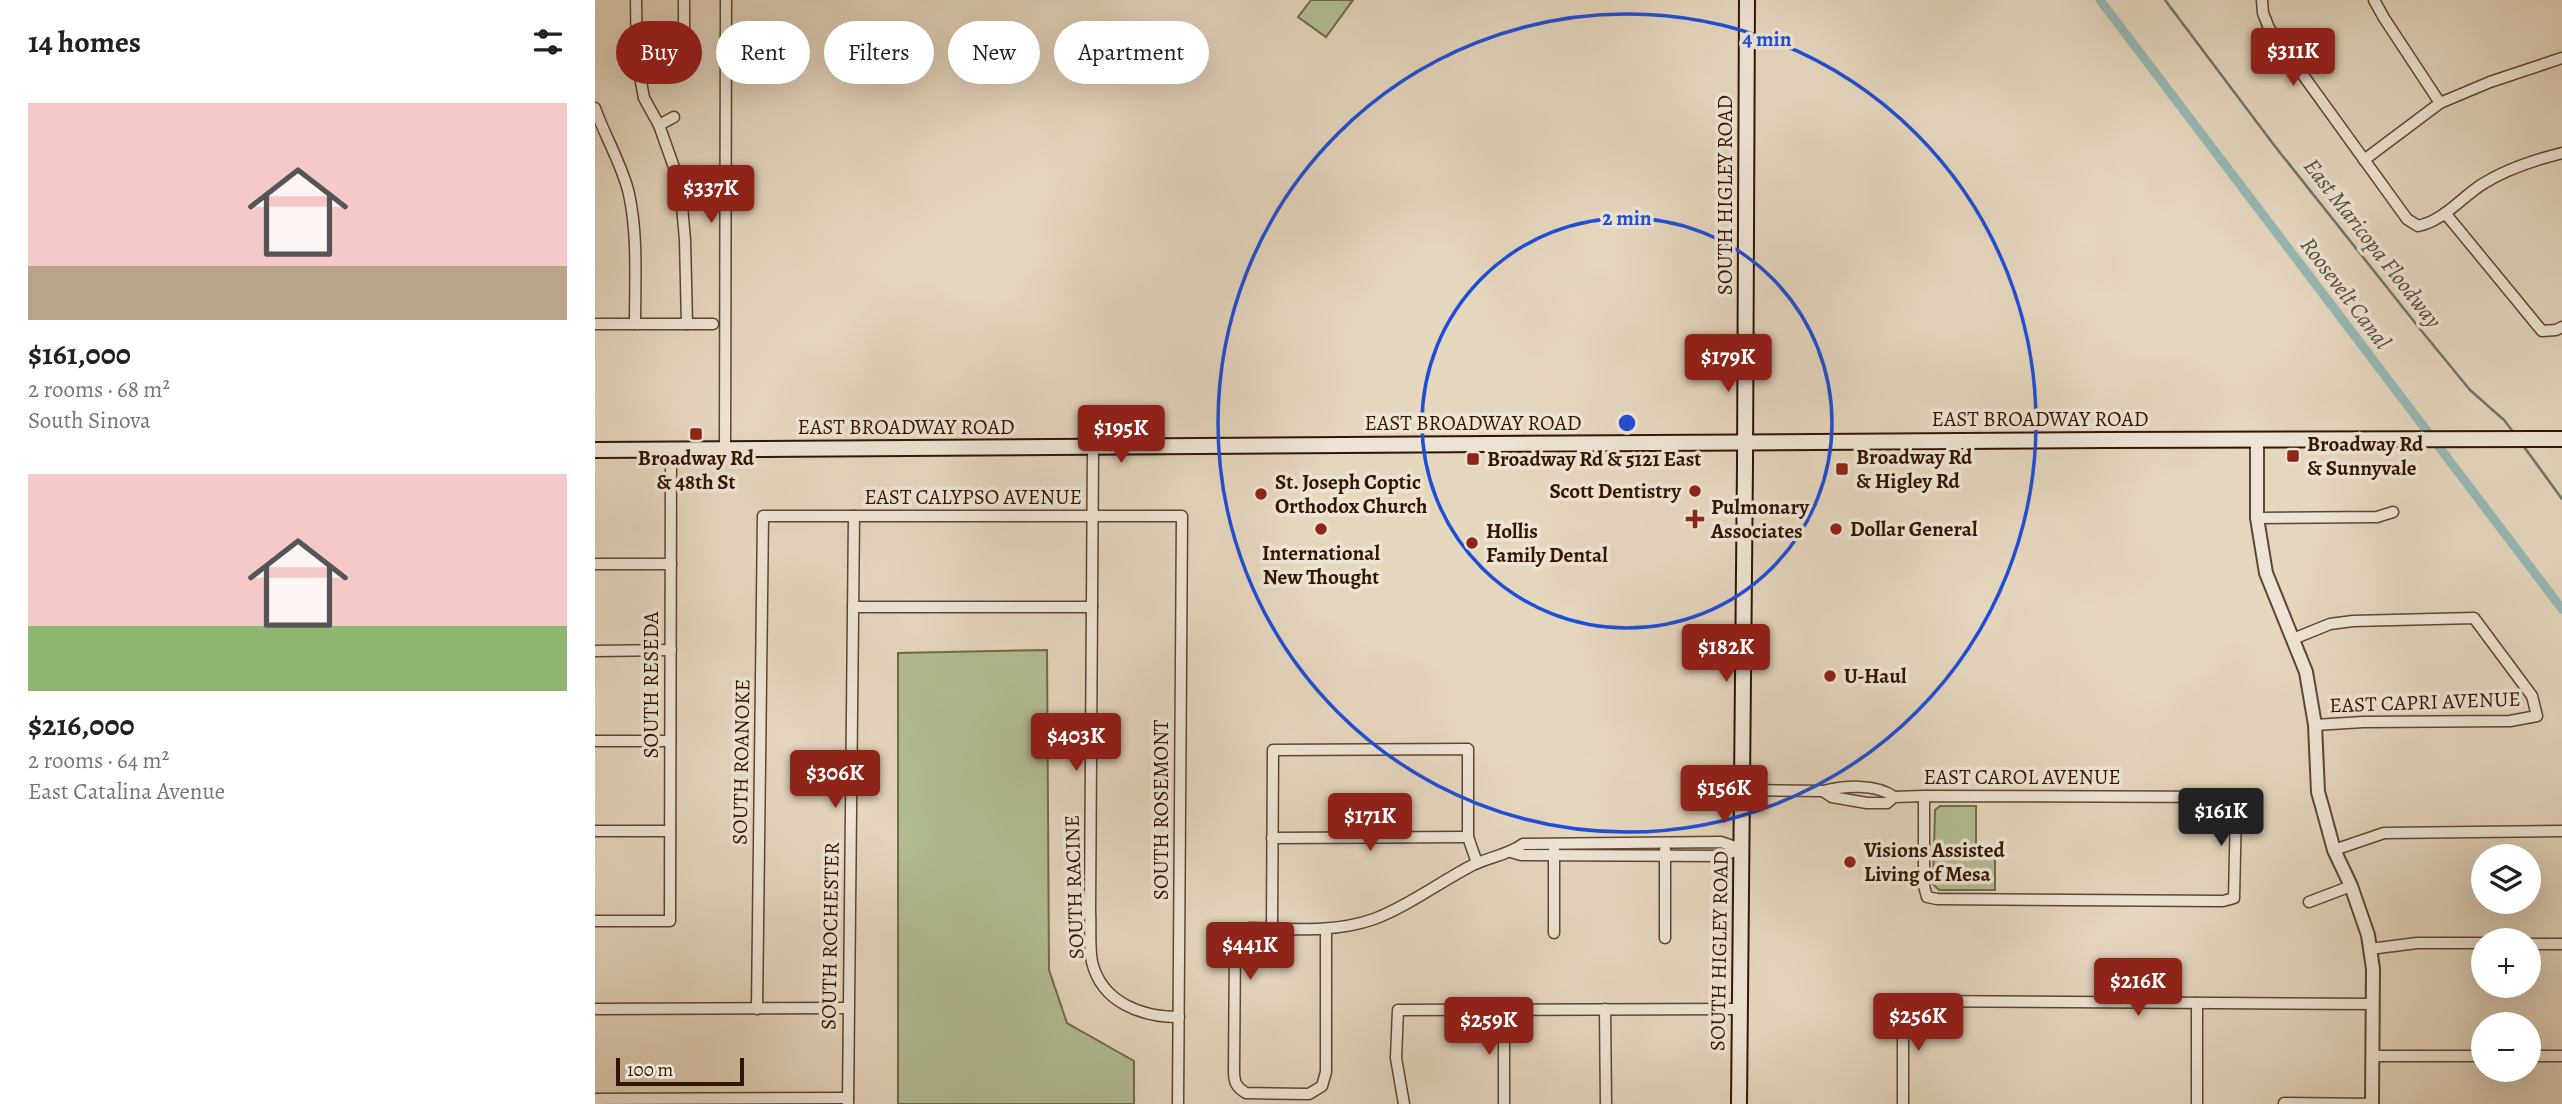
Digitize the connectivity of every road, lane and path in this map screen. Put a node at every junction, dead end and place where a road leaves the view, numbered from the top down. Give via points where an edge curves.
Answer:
1 (636, 0) edge
2 (684, 0) edge
3 (726, 0) edge
4 (1747, 0) edge
5 (2262, 0) edge
6 (2375, 0) edge
7 (636, 21) edge
8 (684, 21) edge
9 (2562, 58) edge
10 (641, 84) edge
11 (2440, 103) junction
12 (595, 108) edge
13 (674, 117) dead end
14 (659, 125) junction
15 (2562, 153) edge
16 (2364, 160) junction
17 (2445, 213) junction
18 (595, 324) edge
19 (635, 324) junction
20 (687, 324) junction
21 (713, 324) dead end
22 (2562, 327) edge
23 (2562, 439) edge
24 (2257, 440) junction
25 (1745, 443) junction
26 (1093, 448) junction
27 (671, 449) junction
28 (725, 449) junction
29 (595, 450) edge
30 (2393, 512) dead end
31 (763, 516) joint
32 (854, 516) junction
33 (1093, 516) junction
34 (1182, 516) joint
35 (2257, 518) junction
36 (595, 564) edge
37 (671, 564) junction
38 (853, 607) junction
39 (1092, 607) junction
40 (2293, 639) junction
41 (671, 650) junction
42 (595, 651) edge
43 (2315, 726) junction
44 (595, 741) edge
45 (670, 741) junction
46 (1742, 790) junction
47 (1823, 791) junction
48 (1924, 796) junction
49 (1894, 797) junction
50 (595, 831) edge
51 (670, 831) junction
52 (2562, 831) edge
53 (1468, 837) junction
54 (1272, 838) junction
55 (1554, 842) junction
56 (1665, 842) junction
57 (1741, 849) junction
58 (2334, 850) junction
59 (1511, 852) junction
60 (1554, 855) junction
61 (1665, 856) junction
62 (1477, 863) junction
63 (2351, 886) junction
64 (2309, 902) dead end
65 (595, 922) edge
66 (1272, 928) junction
67 (1326, 929) junction
68 (1555, 933) dead end
69 (1665, 938) dead end
70 (2471, 943) edge
71 (2541, 944) edge
72 (2562, 944) edge
73 (2369, 949) junction
74 (2197, 1003) junction
75 (2373, 1004) junction
76 (848, 1008) junction
77 (595, 1009) edge
78 (757, 1009) junction
79 (1605, 1009) junction
80 (1739, 1009) junction
81 (1504, 1010) junction
82 (1179, 1017) junction
83 (2373, 1056) junction
84 (2471, 1056) edge
85 (2541, 1056) edge
86 (2562, 1056) edge
87 (595, 1099) edge
88 (848, 1101) edge
89 (2284, 1103) edge
90 (1178, 1104) edge
91 (1404, 1104) edge
92 (1504, 1104) edge
93 (1606, 1104) edge
94 (1739, 1104) edge
95 (1903, 1104) edge
96 (2197, 1104) edge
97 (2372, 1104) edge

1 - 7 street
2 - 8 street
3 - 28 street
4 - 25 main road, SOUTH HIGLEY ROAD
5 - 16 street via 2269,28
6 - 11 street
9 - 11 street
10 - 14 street
11 - 16 street
12 - 19 street via 629,194
13 - 14 street
14 - 20 street via 682,206
15 - 17 street via 2515,167 2481,185
16 - 17 street via 2407,219 2418,226
17 - 22 street via 2542,331
18 - 19 street
19 - 20 street
20 - 21 street
23 - 24 main road, EAST BROADWAY ROAD
24 - 25 main road, EAST BROADWAY ROAD
24 - 35 street
25 - 26 main road, EAST BROADWAY ROAD
25 - 46 main road, SOUTH HIGLEY ROAD
26 - 28 main road, EAST BROADWAY ROAD
26 - 33 street, SOUTH RACINE
27 - 28 main road, EAST BROADWAY ROAD
27 - 29 main road, EAST BROADWAY ROAD
27 - 37 street, SOUTH RESEDA
30 - 35 street via 2377,517
31 - 32 street, EAST CALYPSO AVENUE
31 - 78 street, SOUTH ROANOKE
32 - 33 street, EAST CALYPSO AVENUE
32 - 38 street, SOUTH ROCHESTER
33 - 34 street, EAST CALYPSO AVENUE
33 - 39 street, SOUTH RACINE
34 - 82 street, SOUTH ROSEMONT
35 - 40 street via 2266,573
36 - 37 street
37 - 41 street, SOUTH RESEDA
38 - 39 street
38 - 76 street, SOUTH ROCHESTER
39 - 82 street, SOUTH RACINE via 1092,962 1101,981 1130,1009 1156,1017
40 - 43 street via 2309,684
40 - 43 street, EAST CAPRI AVENUE via 2330,624 2353,621 2474,618 2532,696 2537,716 2510,721
41 - 42 street
41 - 45 street, SOUTH RESEDA
43 - 58 street via 2318,792
44 - 45 street
45 - 51 street, SOUTH RESEDA
46 - 47 street, EAST CAROL AVENUE
46 - 57 main road, SOUTH HIGLEY ROAD
47 - 49 street, EAST CAROL AVENUE via 1868,788
47 - 49 street, EAST CAROL AVENUE via 1867,803 1887,803
48 - 48 street, EAST CAROL AVENUE via 2234,797 2234,898 1927,897
48 - 49 street, EAST CAROL AVENUE
50 - 51 street
51 - 65 street, SOUTH RESEDA via 670,921
52 - 58 street via 2392,832
53 - 54 street
53 - 54 street via 1468,749 1273,750
53 - 62 street
54 - 66 street
55 - 56 street
55 - 59 street via 1523,844
55 - 60 street
56 - 57 street via 1721,842
56 - 61 street
57 - 61 street via 1721,856
57 - 80 main road, SOUTH HIGLEY ROAD
58 - 63 street
59 - 60 street
59 - 62 street
60 - 61 street
60 - 68 street
61 - 69 street
62 - 67 street via 1373,919
63 - 64 street
63 - 73 street
66 - 67 street
66 - 67 street via 1250,928 1235,943 1234,1081 1246,1093 1309,1094 1325,1081
70 - 73 street
71 - 72 street
73 - 75 street
74 - 75 street
74 - 95 street via 1903,1001
74 - 96 street
75 - 83 street
76 - 78 street
76 - 88 street, SOUTH ROCHESTER
77 - 78 street
79 - 80 street
79 - 81 street
79 - 93 street
80 - 94 main road, SOUTH HIGLEY ROAD
81 - 91 street via 1398,1010 1396,1058
81 - 92 street
82 - 90 street, SOUTH ROSEMONT
83 - 84 street
83 - 97 street
85 - 86 street
87 - 88 street
89 - 97 street

